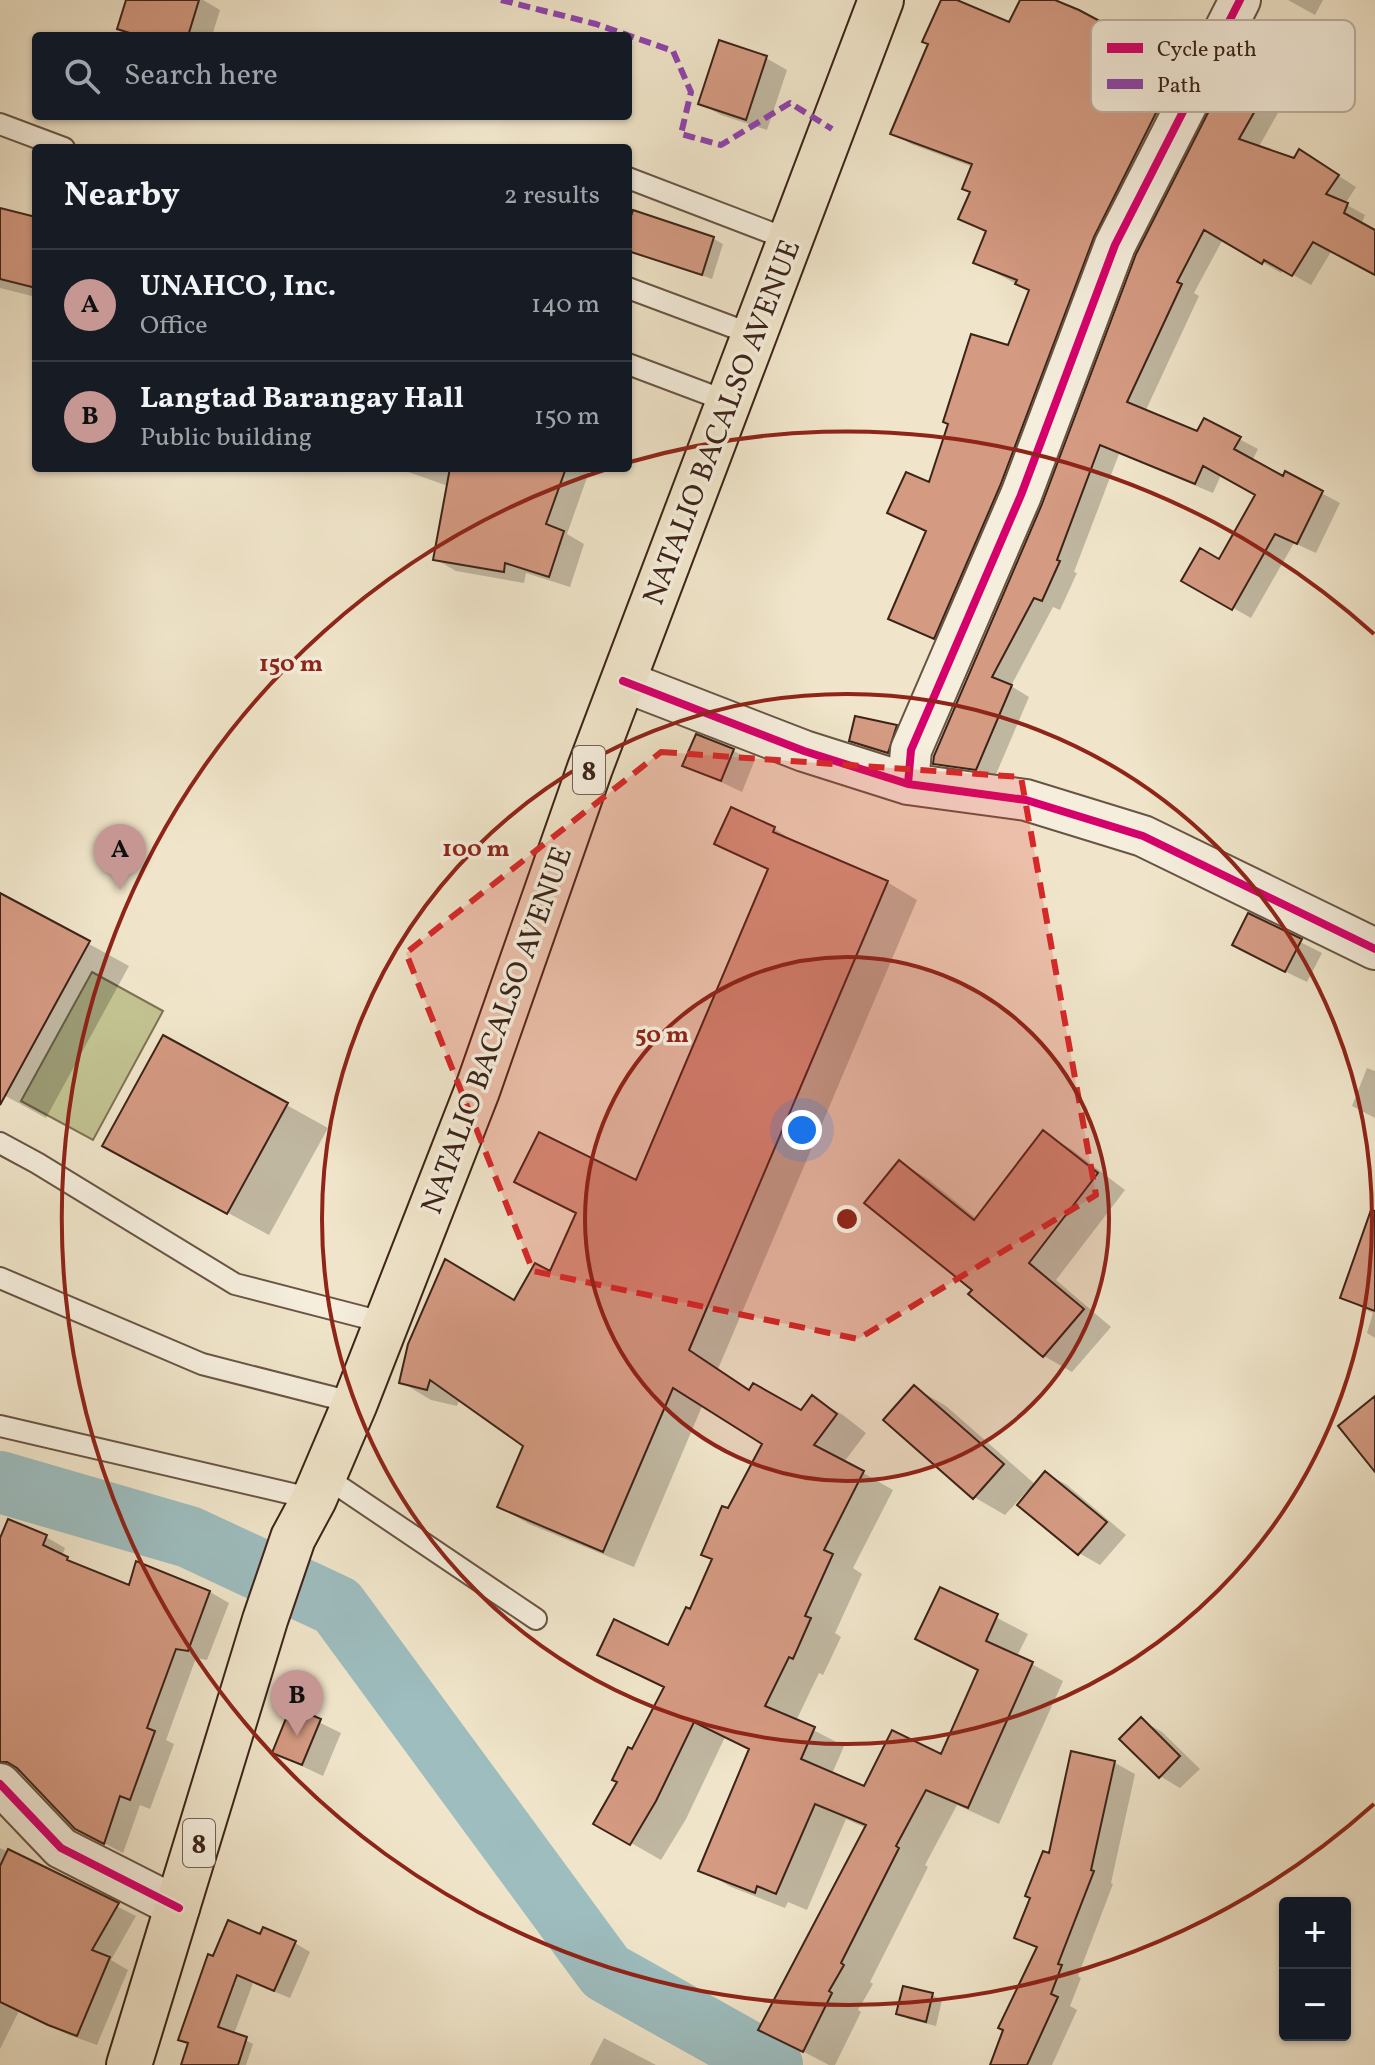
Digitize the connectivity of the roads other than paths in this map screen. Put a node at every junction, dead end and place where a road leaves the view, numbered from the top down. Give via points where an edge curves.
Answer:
1 (881, 0) edge
2 (1240, 0) edge
3 (1230, 20) edge
4 (1183, 112) edge
5 (0, 124) edge
6 (53, 144) edge
7 (632, 180) edge
8 (790, 240) junction
9 (632, 289) edge
10 (754, 335) junction
11 (632, 366) edge
12 (729, 402) junction
13 (623, 681) junction
14 (908, 784) junction
15 (1375, 949) edge
16 (0, 1143) edge
17 (0, 1278) edge
18 (386, 1323) junction
19 (355, 1403) junction
20 (0, 1426) edge
21 (319, 1488) junction
22 (536, 1619) dead end
23 (0, 1784) edge
24 (179, 1908) junction
25 (129, 2065) edge

1 - 8 highway, NATALIO BACALSO AVENUE / 8
2 - 3 street
4 - 14 street via 1115,245 1021,495 911,750
5 - 6 lane
7 - 8 lane
8 - 10 highway, NATALIO BACALSO AVENUE / 8
9 - 10 lane
10 - 12 highway, NATALIO BACALSO AVENUE / 8
11 - 12 lane
12 - 13 highway, NATALIO BACALSO AVENUE / 8
13 - 14 street via 804,751
13 - 18 highway, NATALIO BACALSO AVENUE / 8 via 477,1091
14 - 15 street via 1026,800 1143,836
16 - 18 lane via 235,1284
17 - 19 lane via 202,1364
18 - 19 highway, NATALIO BACALSO AVENUE / 8
19 - 21 highway, NATALIO BACALSO AVENUE / 8
20 - 21 lane
21 - 22 lane
21 - 24 highway, NATALIO BACALSO AVENUE / 8 via 293,1538 265,1620
23 - 24 street via 61,1848
24 - 25 highway, NATALIO BACALSO AVENUE / 8

